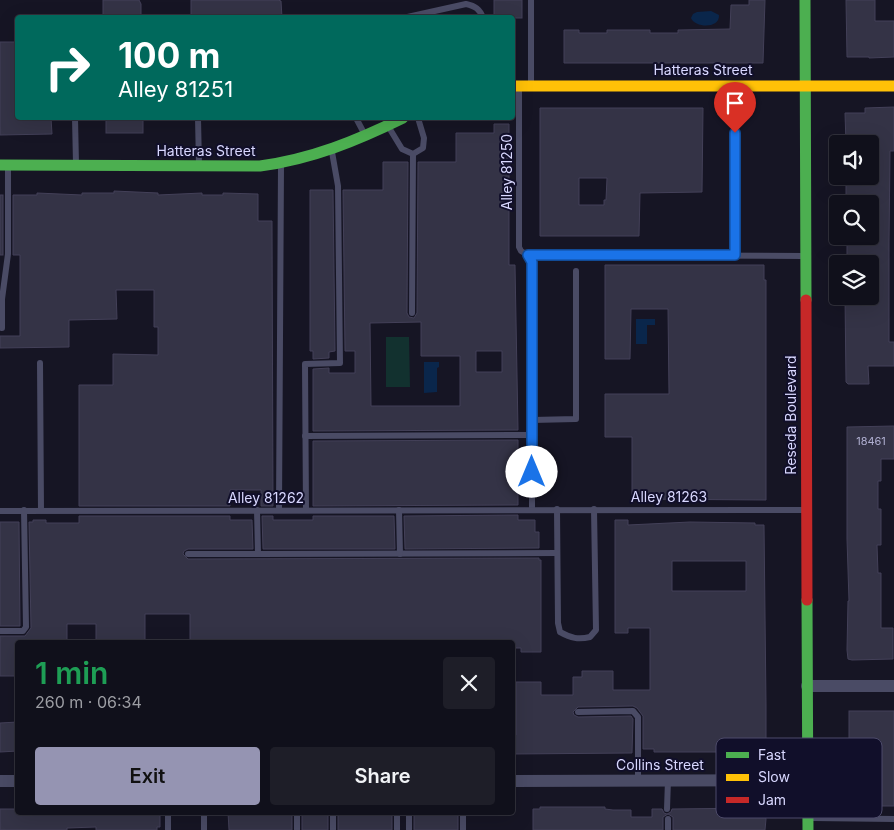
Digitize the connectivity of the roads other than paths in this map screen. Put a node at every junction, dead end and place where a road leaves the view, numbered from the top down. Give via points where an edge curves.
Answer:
1 (531, 0) edge
2 (805, 0) edge
3 (416, 15) edge
4 (482, 15) edge
5 (516, 85) edge
6 (531, 85) junction
7 (805, 85) junction
8 (894, 86) edge
9 (735, 115) dead end
10 (75, 120) edge
11 (198, 120) edge
12 (357, 120) edge
13 (398, 120) edge
14 (419, 120) edge
15 (387, 125) junction
16 (366, 136) junction
17 (332, 151) junction
18 (413, 154) junction
19 (281, 164) junction
20 (4, 165) edge
21 (76, 165) junction
22 (199, 166) junction
23 (528, 255) junction
24 (735, 255) junction
25 (805, 256) junction
26 (576, 271) dead end
27 (412, 313) dead end
28 (2, 328) dead end
29 (40, 363) dead end
30 (532, 420) junction
31 (532, 435) junction
32 (306, 436) junction
33 (532, 509) junction
34 (557, 509) junction
35 (594, 509) junction
36 (24, 510) junction
37 (41, 510) junction
38 (257, 510) junction
39 (279, 510) junction
40 (306, 510) junction
41 (399, 510) junction
42 (806, 510) junction
43 (0, 511) edge
44 (557, 553) junction
45 (188, 554) dead end
46 (258, 554) junction
47 (400, 554) junction
48 (0, 631) edge
49 (807, 686) junction
50 (894, 686) edge
51 (578, 712) dead end
52 (807, 738) edge
53 (638, 780) junction
54 (668, 780) junction
55 (716, 780) edge
56 (0, 781) edge
57 (15, 781) edge
58 (515, 781) edge
59 (667, 809) dead end
60 (168, 815) edge
61 (204, 815) edge
62 (297, 815) edge
63 (333, 815) edge
64 (397, 815) edge
65 (409, 815) edge
66 (463, 815) edge
67 (808, 818) joint
68 (894, 818) edge
69 (668, 819) dead end
70 (168, 830) edge
71 (204, 830) edge
72 (297, 830) edge
73 (333, 830) edge
74 (397, 830) edge
75 (409, 830) edge
76 (463, 830) edge
77 (668, 830) edge
78 (808, 830) edge

1 - 6 lane
2 - 7 main road, Reseda Boulevard
3 - 4 lane via 466,4 474,6
5 - 6 main road, Hatteras Street
5 - 23 lane, Alley 81250 via 519,247
6 - 7 main road, Hatteras Street
7 - 8 main road, Hatteras Street
7 - 25 main road, Reseda Boulevard
9 - 24 lane
10 - 21 lane
11 - 22 lane
12 - 16 lane
13 - 15 main road, Hatteras Street
14 - 18 lane via 424,148
15 - 16 main road, Hatteras Street
15 - 18 lane via 402,149
16 - 17 main road, Hatteras Street
17 - 19 main road, Hatteras Street
17 - 32 lane via 338,191 340,363 305,364
18 - 27 lane
19 - 22 main road, Hatteras Street
19 - 39 lane
20 - 21 main road, Hatteras Street
20 - 28 lane via 8,254
21 - 22 main road, Hatteras Street
23 - 24 lane
23 - 30 lane, Alley 81250 via 532,262
24 - 25 lane
25 - 42 main road, Reseda Boulevard
26 - 30 lane via 576,419
29 - 37 lane
30 - 31 lane, Alley 81250
31 - 32 lane
31 - 33 lane, Alley 81250
32 - 40 lane
33 - 34 lane, Alley 81263
33 - 41 lane, Alley 81262
34 - 35 lane, Alley 81263
34 - 44 lane
35 - 42 lane, Alley 81263
35 - 44 lane via 596,630 590,637 580,640 560,632
36 - 37 lane, Alley 81262
36 - 43 lane, Alley 81262
36 - 48 lane via 26,627 23,631
37 - 38 lane, Alley 81262
38 - 39 lane, Alley 81262
38 - 46 lane
39 - 40 lane, Alley 81262
40 - 41 lane, Alley 81262
41 - 47 lane
42 - 49 main road, Reseda Boulevard
44 - 47 lane
45 - 46 lane
46 - 47 lane
49 - 50 street
49 - 52 main road, Reseda Boulevard
51 - 53 lane via 633,710 636,713
53 - 54 street, Collins Street
53 - 58 street, Collins Street
54 - 55 street, Collins Street
54 - 59 lane
56 - 57 street
60 - 70 lane
61 - 71 lane
62 - 72 lane
63 - 73 lane
64 - 74 lane
65 - 75 lane
66 - 76 lane
67 - 68 lane
67 - 78 main road, Reseda Boulevard
69 - 77 lane

